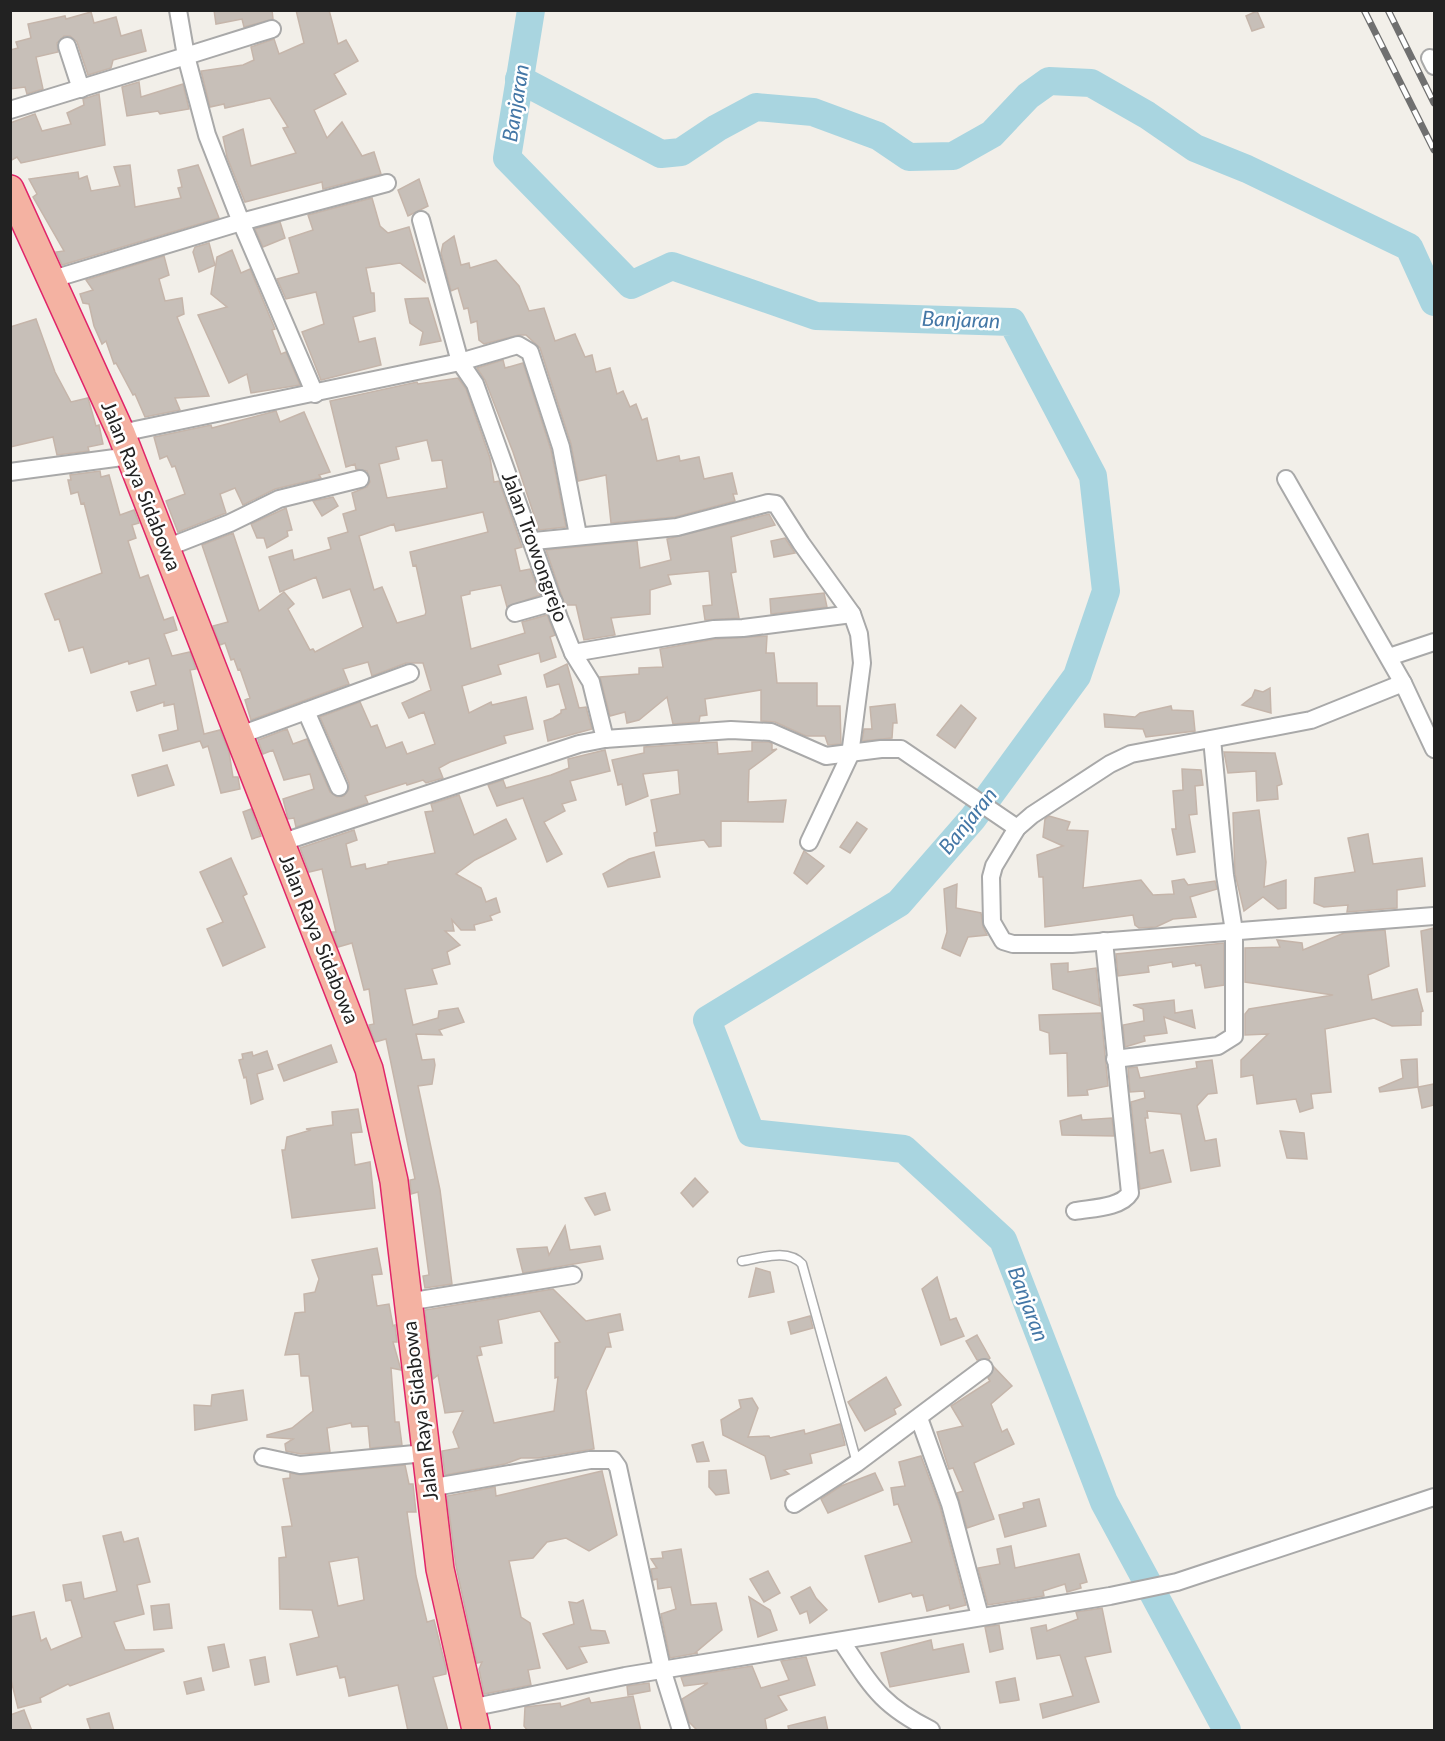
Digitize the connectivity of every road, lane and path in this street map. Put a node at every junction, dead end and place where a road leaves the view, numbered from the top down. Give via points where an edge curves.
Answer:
1 (178, 10) edge
2 (272, 29) dead end
3 (67, 46) dead end
4 (186, 56) junction
5 (81, 89) junction
6 (10, 110) edge
7 (387, 183) dead end
8 (10, 189) edge
9 (421, 220) dead end
10 (241, 222) junction
11 (53, 279) junction
12 (460, 362) junction
13 (315, 394) junction
14 (126, 445) junction
15 (10, 472) edge
16 (360, 478) dead end
17 (1286, 479) dead end
18 (578, 535) junction
19 (534, 541) junction
20 (166, 548) junction
21 (554, 602) junction
22 (515, 613) dead end
23 (852, 614) junction
24 (1434, 642) edge
25 (573, 653) junction
26 (1389, 657) junction
27 (410, 673) dead end
28 (1403, 683) junction
29 (306, 711) junction
30 (240, 735) junction
31 (605, 738) junction
32 (1212, 738) junction
33 (1434, 749) edge
34 (850, 755) junction
35 (339, 787) dead end
36 (1011, 825) junction
37 (809, 842) dead end
38 (280, 843) junction
39 (1434, 916) edge
40 (1234, 931) junction
41 (1104, 941) junction
42 (1115, 1059) junction
43 (1076, 1211) dead end
44 (742, 1261) dead end
45 (573, 1275) dead end
46 (407, 1302) junction
47 (984, 1368) dead end
48 (919, 1418) junction
49 (425, 1453) junction
50 (263, 1457) dead end
51 (857, 1463) junction
52 (429, 1488) junction
53 (1434, 1497) edge
54 (794, 1504) dead end
55 (981, 1616) junction
56 (842, 1642) junction
57 (663, 1669) junction
58 (473, 1724) edge
59 (681, 1731) edge
60 (932, 1731) edge

1 - 4 street
2 - 4 street
3 - 5 street
4 - 5 street
4 - 10 street via 202,123
5 - 6 street
7 - 10 street
8 - 11 highway, Jalan Raya Sidabowa
9 - 12 street, Jalan Trowongrejo
10 - 11 street
10 - 13 street
11 - 14 highway, Jalan Raya Sidabowa
12 - 13 street
12 - 18 street via 518,345 530,352 561,447
12 - 19 street, Jalan Trowongrejo via 475,384
13 - 14 street
14 - 15 street
14 - 20 highway, Jalan Raya Sidabowa
16 - 20 street via 279,499
17 - 26 street
18 - 19 street
18 - 23 street via 677,527 772,502
19 - 21 street, Jalan Trowongrejo
20 - 30 highway, Jalan Raya Sidabowa
21 - 22 street
21 - 25 street, Jalan Trowongrejo
23 - 25 street via 714,629
23 - 34 street via 862,663
24 - 26 street
25 - 31 street, Jalan Trowongrejo via 591,682
26 - 28 street
27 - 29 street
28 - 32 street via 1311,720
28 - 33 street
29 - 30 street
29 - 35 street
30 - 38 highway, Jalan Raya Sidabowa
31 - 34 street via 707,730 771,732 826,756
31 - 38 street
32 - 36 street via 1121,758
32 - 40 street
34 - 36 street via 881,748 901,749
34 - 37 street
36 - 41 street via 991,877 992,922 997,935 1013,944
38 - 46 highway, Jalan Raya Sidabowa via 369,1069 392,1169
39 - 40 street
40 - 41 street
40 - 42 street via 1235,1029 1231,1040 1218,1046
41 - 42 street
42 - 43 street via 1130,1193 1126,1200 1117,1203
44 - 51 lane via 786,1255 802,1264
45 - 46 street
46 - 49 highway, Jalan Raya Sidabowa
47 - 48 street
48 - 51 street
48 - 55 street via 948,1496
49 - 50 street via 300,1465
49 - 52 highway, Jalan Raya Sidabowa
51 - 54 street
52 - 57 street via 590,1460 613,1460 618,1467
52 - 58 highway, Jalan Raya Sidabowa via 443,1589
53 - 55 street via 1177,1582
55 - 56 street
56 - 57 street
56 - 60 street via 883,1701
57 - 58 street
57 - 59 street

